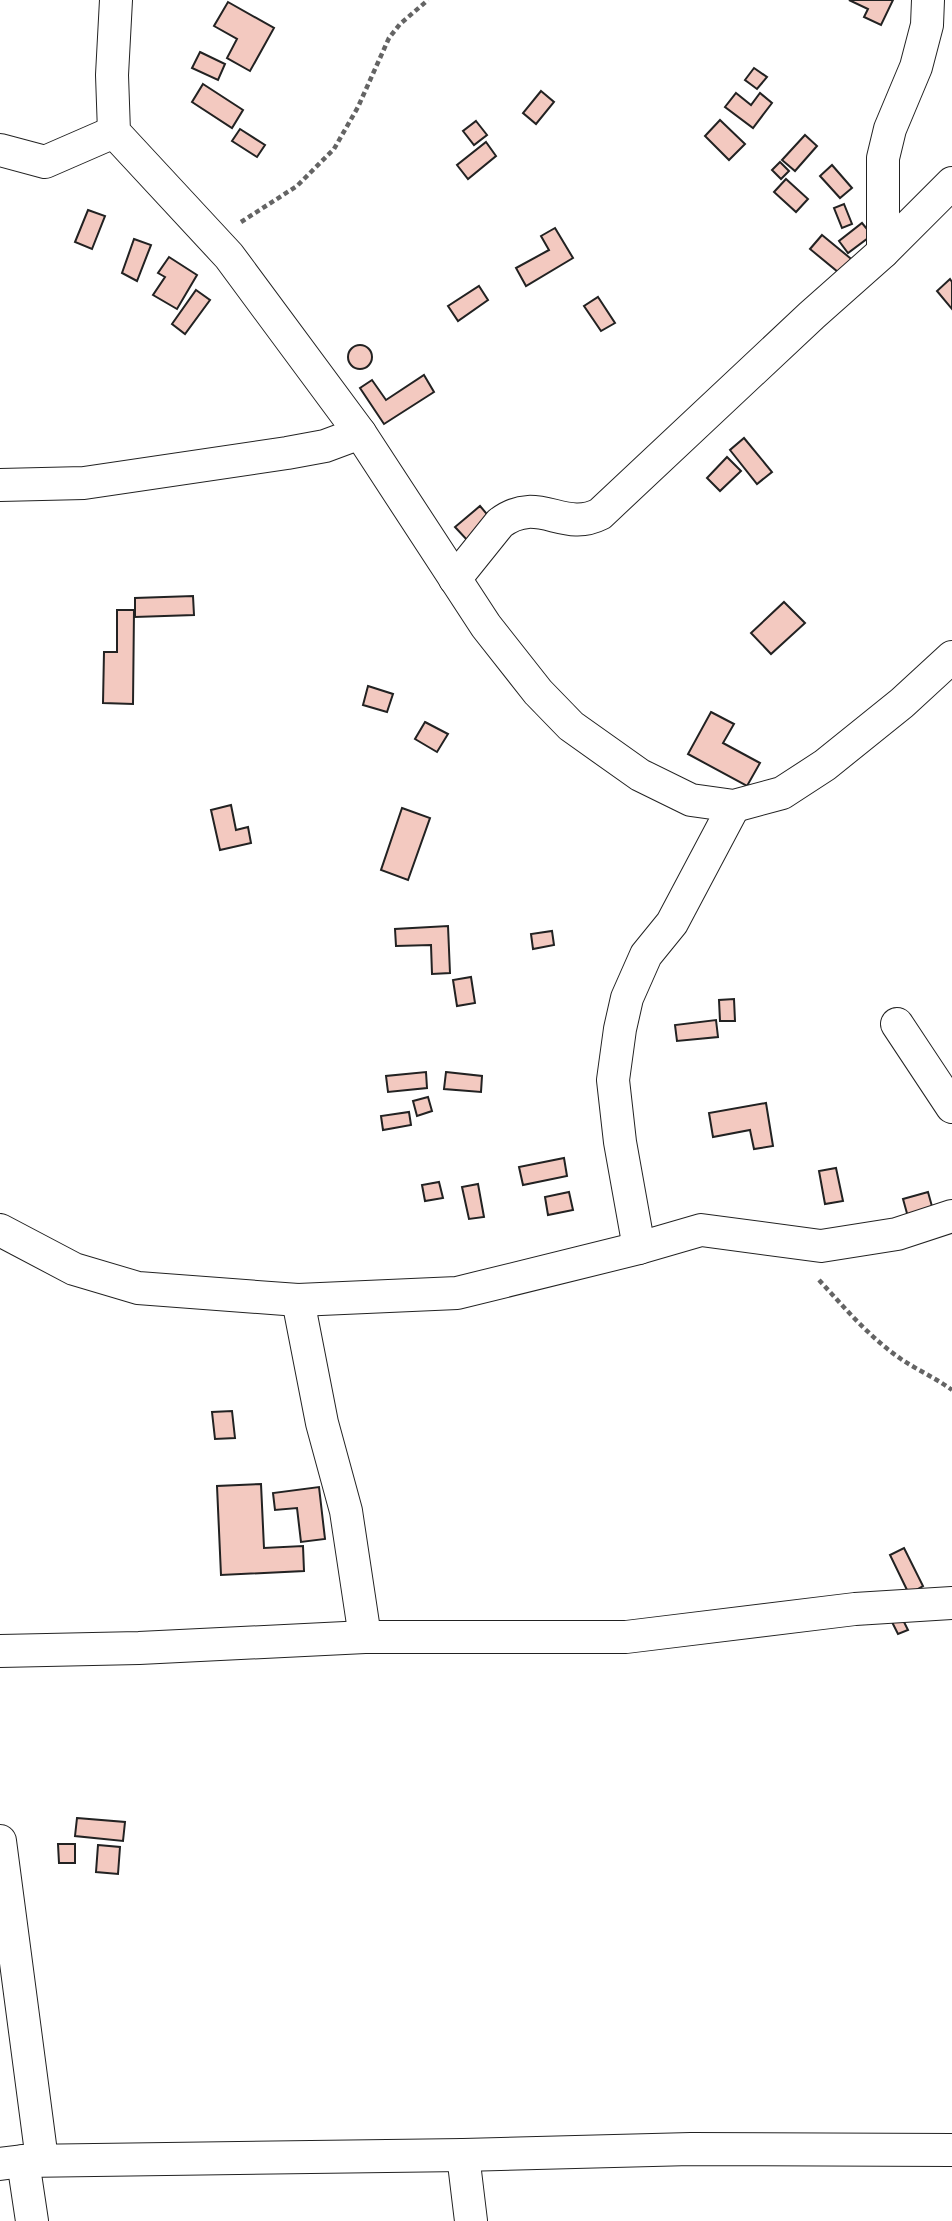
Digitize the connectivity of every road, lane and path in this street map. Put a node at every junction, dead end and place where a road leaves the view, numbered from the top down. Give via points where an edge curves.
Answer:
1 (116, 0) edge
2 (428, 0) edge
3 (928, 0) edge
4 (114, 132) junction
5 (0, 150) edge
6 (952, 183) edge
7 (212, 238) junction
8 (883, 252) junction
9 (360, 433) junction
10 (0, 485) edge
11 (455, 579) junction
12 (952, 657) edge
13 (734, 806) junction
14 (897, 1024) dead end
15 (951, 1104) edge
16 (952, 1216) edge
17 (0, 1230) edge
18 (639, 1248) junction
19 (817, 1277) dead end
20 (298, 1300) junction
21 (952, 1390) edge
22 (952, 1603) edge
23 (365, 1637) junction
24 (0, 1651) edge
25 (0, 1841) edge
26 (952, 2150) edge
27 (463, 2155) junction
28 (22, 2162) edge
29 (32, 2221) edge
30 (471, 2221) edge

1 - 4 street
2 - 7 path via 389,38 334,149 297,186
3 - 8 street via 916,67 883,158
4 - 5 street via 45,162
4 - 7 street
6 - 8 street
7 - 9 street
8 - 11 street via 600,514 582,520 530,511 509,516
9 - 10 street via 325,446 84,483
9 - 11 street
11 - 13 street via 523,673 571,726 640,775 691,800
12 - 13 street via 825,765 782,793
13 - 18 street via 672,923 646,955 627,998 620,1029 613,1080
14 - 15 street
16 - 18 street via 897,1234 821,1247 701,1230
17 - 20 street via 74,1269 138,1288
18 - 20 street via 457,1293
19 - 21 path via 859,1324 901,1359
20 - 23 street via 322,1423 346,1511
22 - 23 street via 855,1609 626,1637
23 - 24 street
25 - 28 street
26 - 27 street via 691,2149
27 - 28 street
27 - 30 street
28 - 29 street

